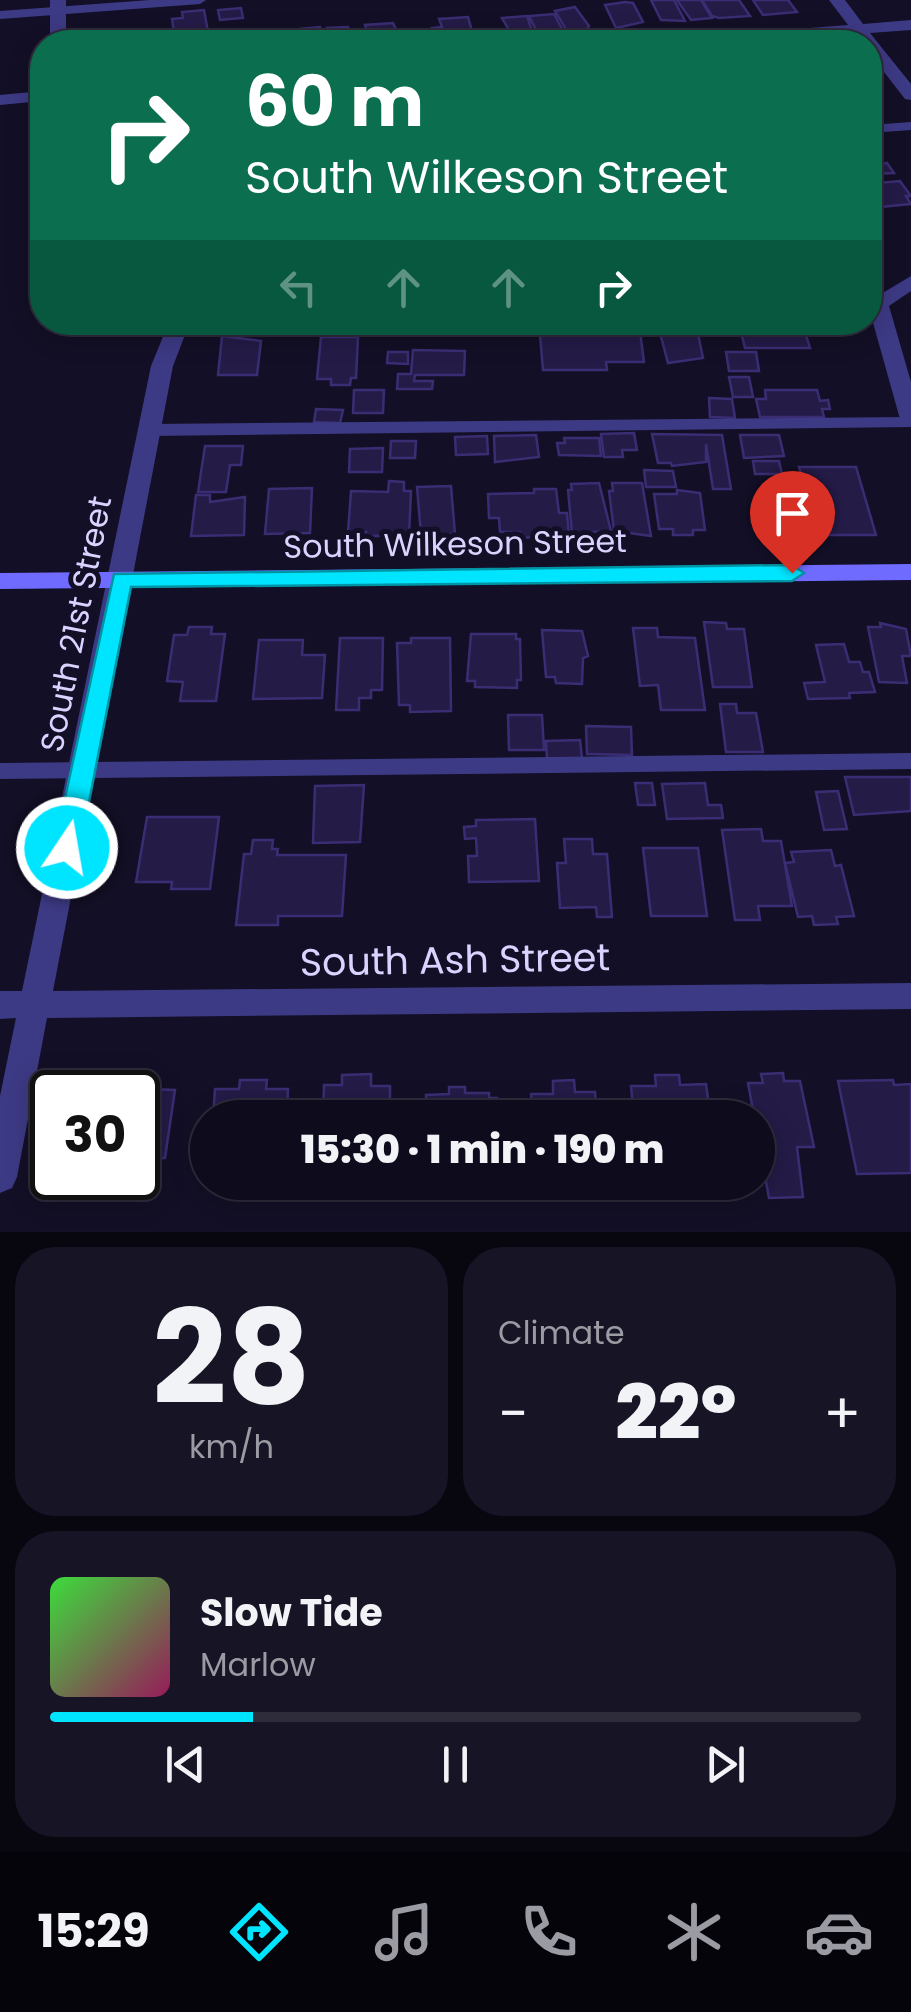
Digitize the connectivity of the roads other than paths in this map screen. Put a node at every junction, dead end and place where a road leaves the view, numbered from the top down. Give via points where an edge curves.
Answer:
1 (200, 0) edge
2 (837, 0) edge
3 (58, 5) edge
4 (0, 15) edge
5 (911, 25) edge
6 (860, 30) edge
7 (882, 33) edge
8 (882, 58) edge
9 (911, 95) edge
10 (30, 97) edge
11 (0, 100) edge
12 (911, 126) edge
13 (882, 128) edge
14 (911, 282) edge
15 (882, 298) edge
16 (882, 328) edge
17 (171, 335) edge
18 (911, 420) edge
19 (150, 430) junction
20 (911, 572) edge
21 (122, 579) junction
22 (0, 580) edge
23 (911, 762) edge
24 (83, 770) junction
25 (0, 771) edge
26 (911, 996) edge
27 (35, 1004) junction
28 (0, 1005) edge
29 (0, 1177) edge

1 - 3 lane
2 - 6 street
3 - 4 lane
5 - 7 street
8 - 9 street
10 - 11 street
12 - 13 lane
14 - 15 street
16 - 18 street
17 - 19 street, South 21st Street
18 - 19 lane
19 - 21 street, South 21st Street
20 - 21 street, South Wilkeson Street
21 - 22 street, South Wilkeson Street
21 - 24 street, South 21st Street
23 - 24 lane
24 - 25 lane
24 - 27 street, South 21st Street
26 - 27 street, South Ash Street
27 - 28 street, South Ash Street
27 - 29 street, South 21st Street

